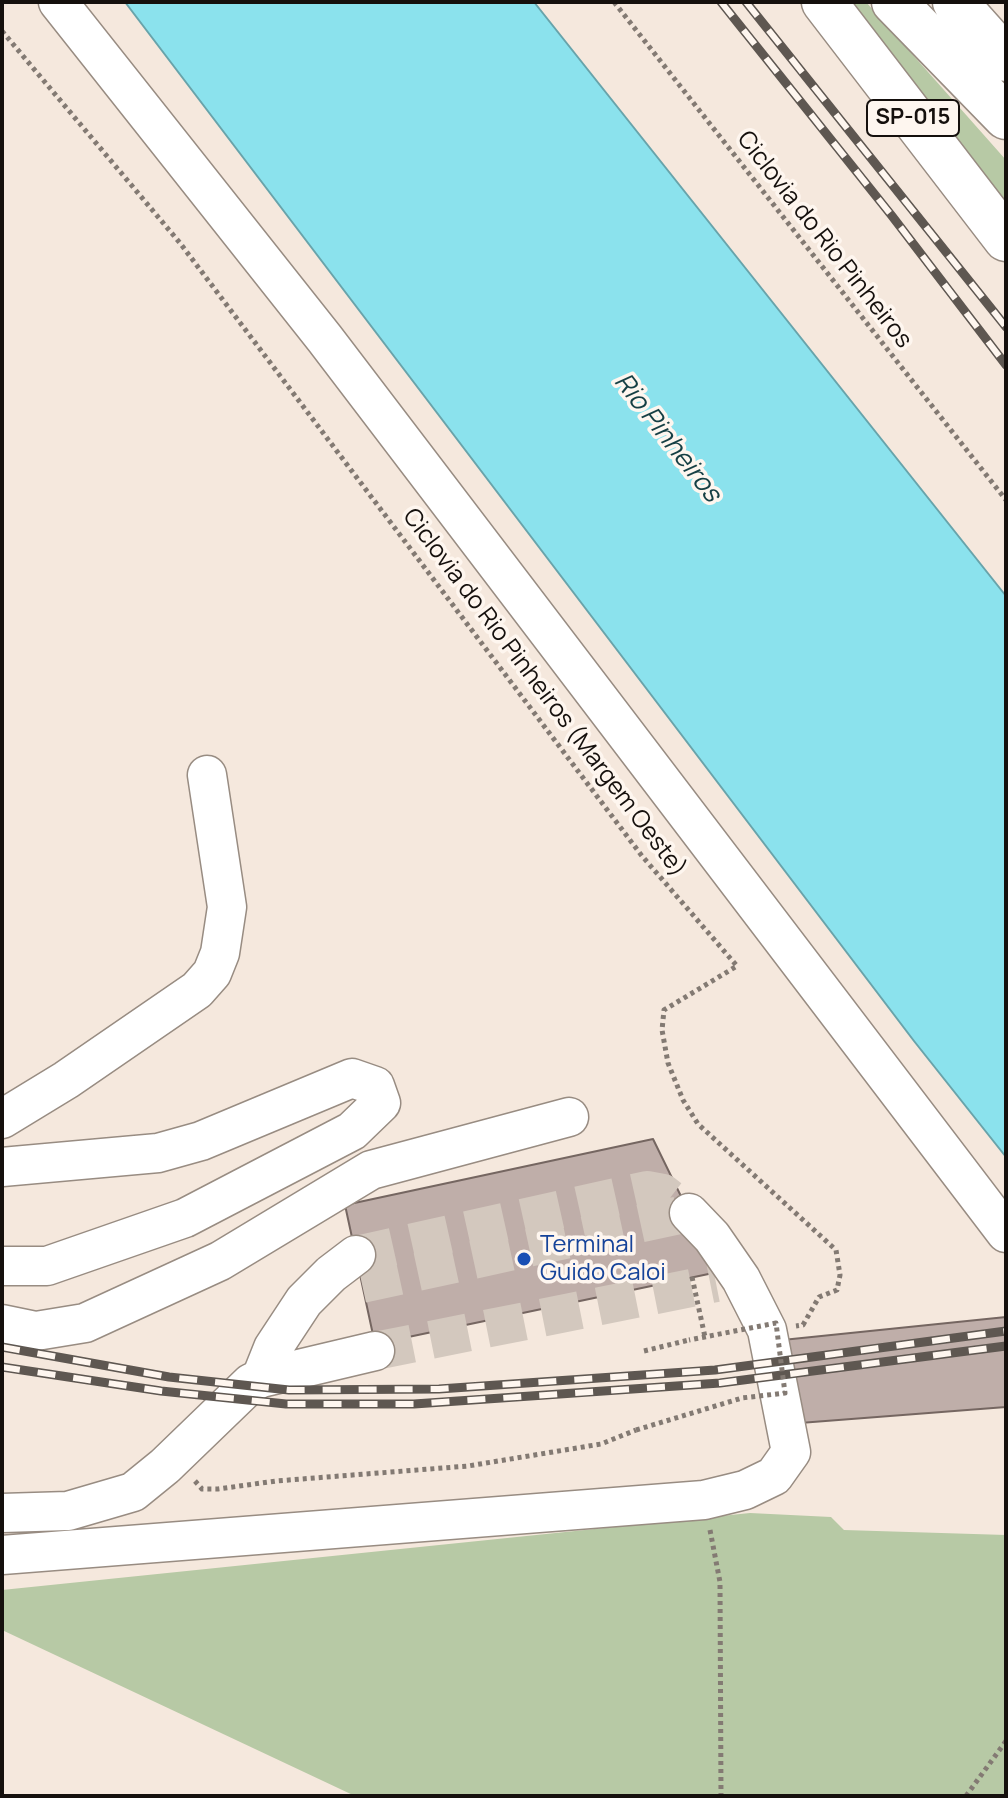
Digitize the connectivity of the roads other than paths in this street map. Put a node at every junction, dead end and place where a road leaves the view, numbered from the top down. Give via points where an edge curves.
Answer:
1 (58, 2) edge
2 (824, 2) edge
3 (955, 2) edge
4 (902, 10) edge
5 (1006, 59) edge
6 (1006, 117) edge
7 (1006, 144) edge
8 (1004, 236) edge
9 (207, 775) dead end
10 (569, 1117) dead end
11 (2, 1119) edge
12 (2, 1167) edge
13 (689, 1213) dead end
14 (1006, 1233) edge
15 (2, 1266) edge
16 (359, 1270) tunnel mouth
17 (2, 1324) edge
18 (375, 1351) tunnel mouth
19 (261, 1378) junction
20 (2, 1513) edge
21 (2, 1555) edge

1 - 14 street via 325,339
2 - 8 highway, SP-015
3 - 5 highway
4 - 6 highway, SP-015
4 - 7 street
9 - 11 street via 227,907 212,973 197,990
10 - 17 street via 371,1170 220,1261 85,1323 36,1331
12 - 15 street via 158,1153 201,1141 352,1078 375,1086 381,1103 352,1131 185,1218 47,1266
13 - 21 street via 712,1237 716,1280 779,1328 791,1452 774,1476 704,1500
16 - 19 street via 331,1274 304,1301 273,1348
18 - 19 street
19 - 20 street via 133,1492 68,1511

